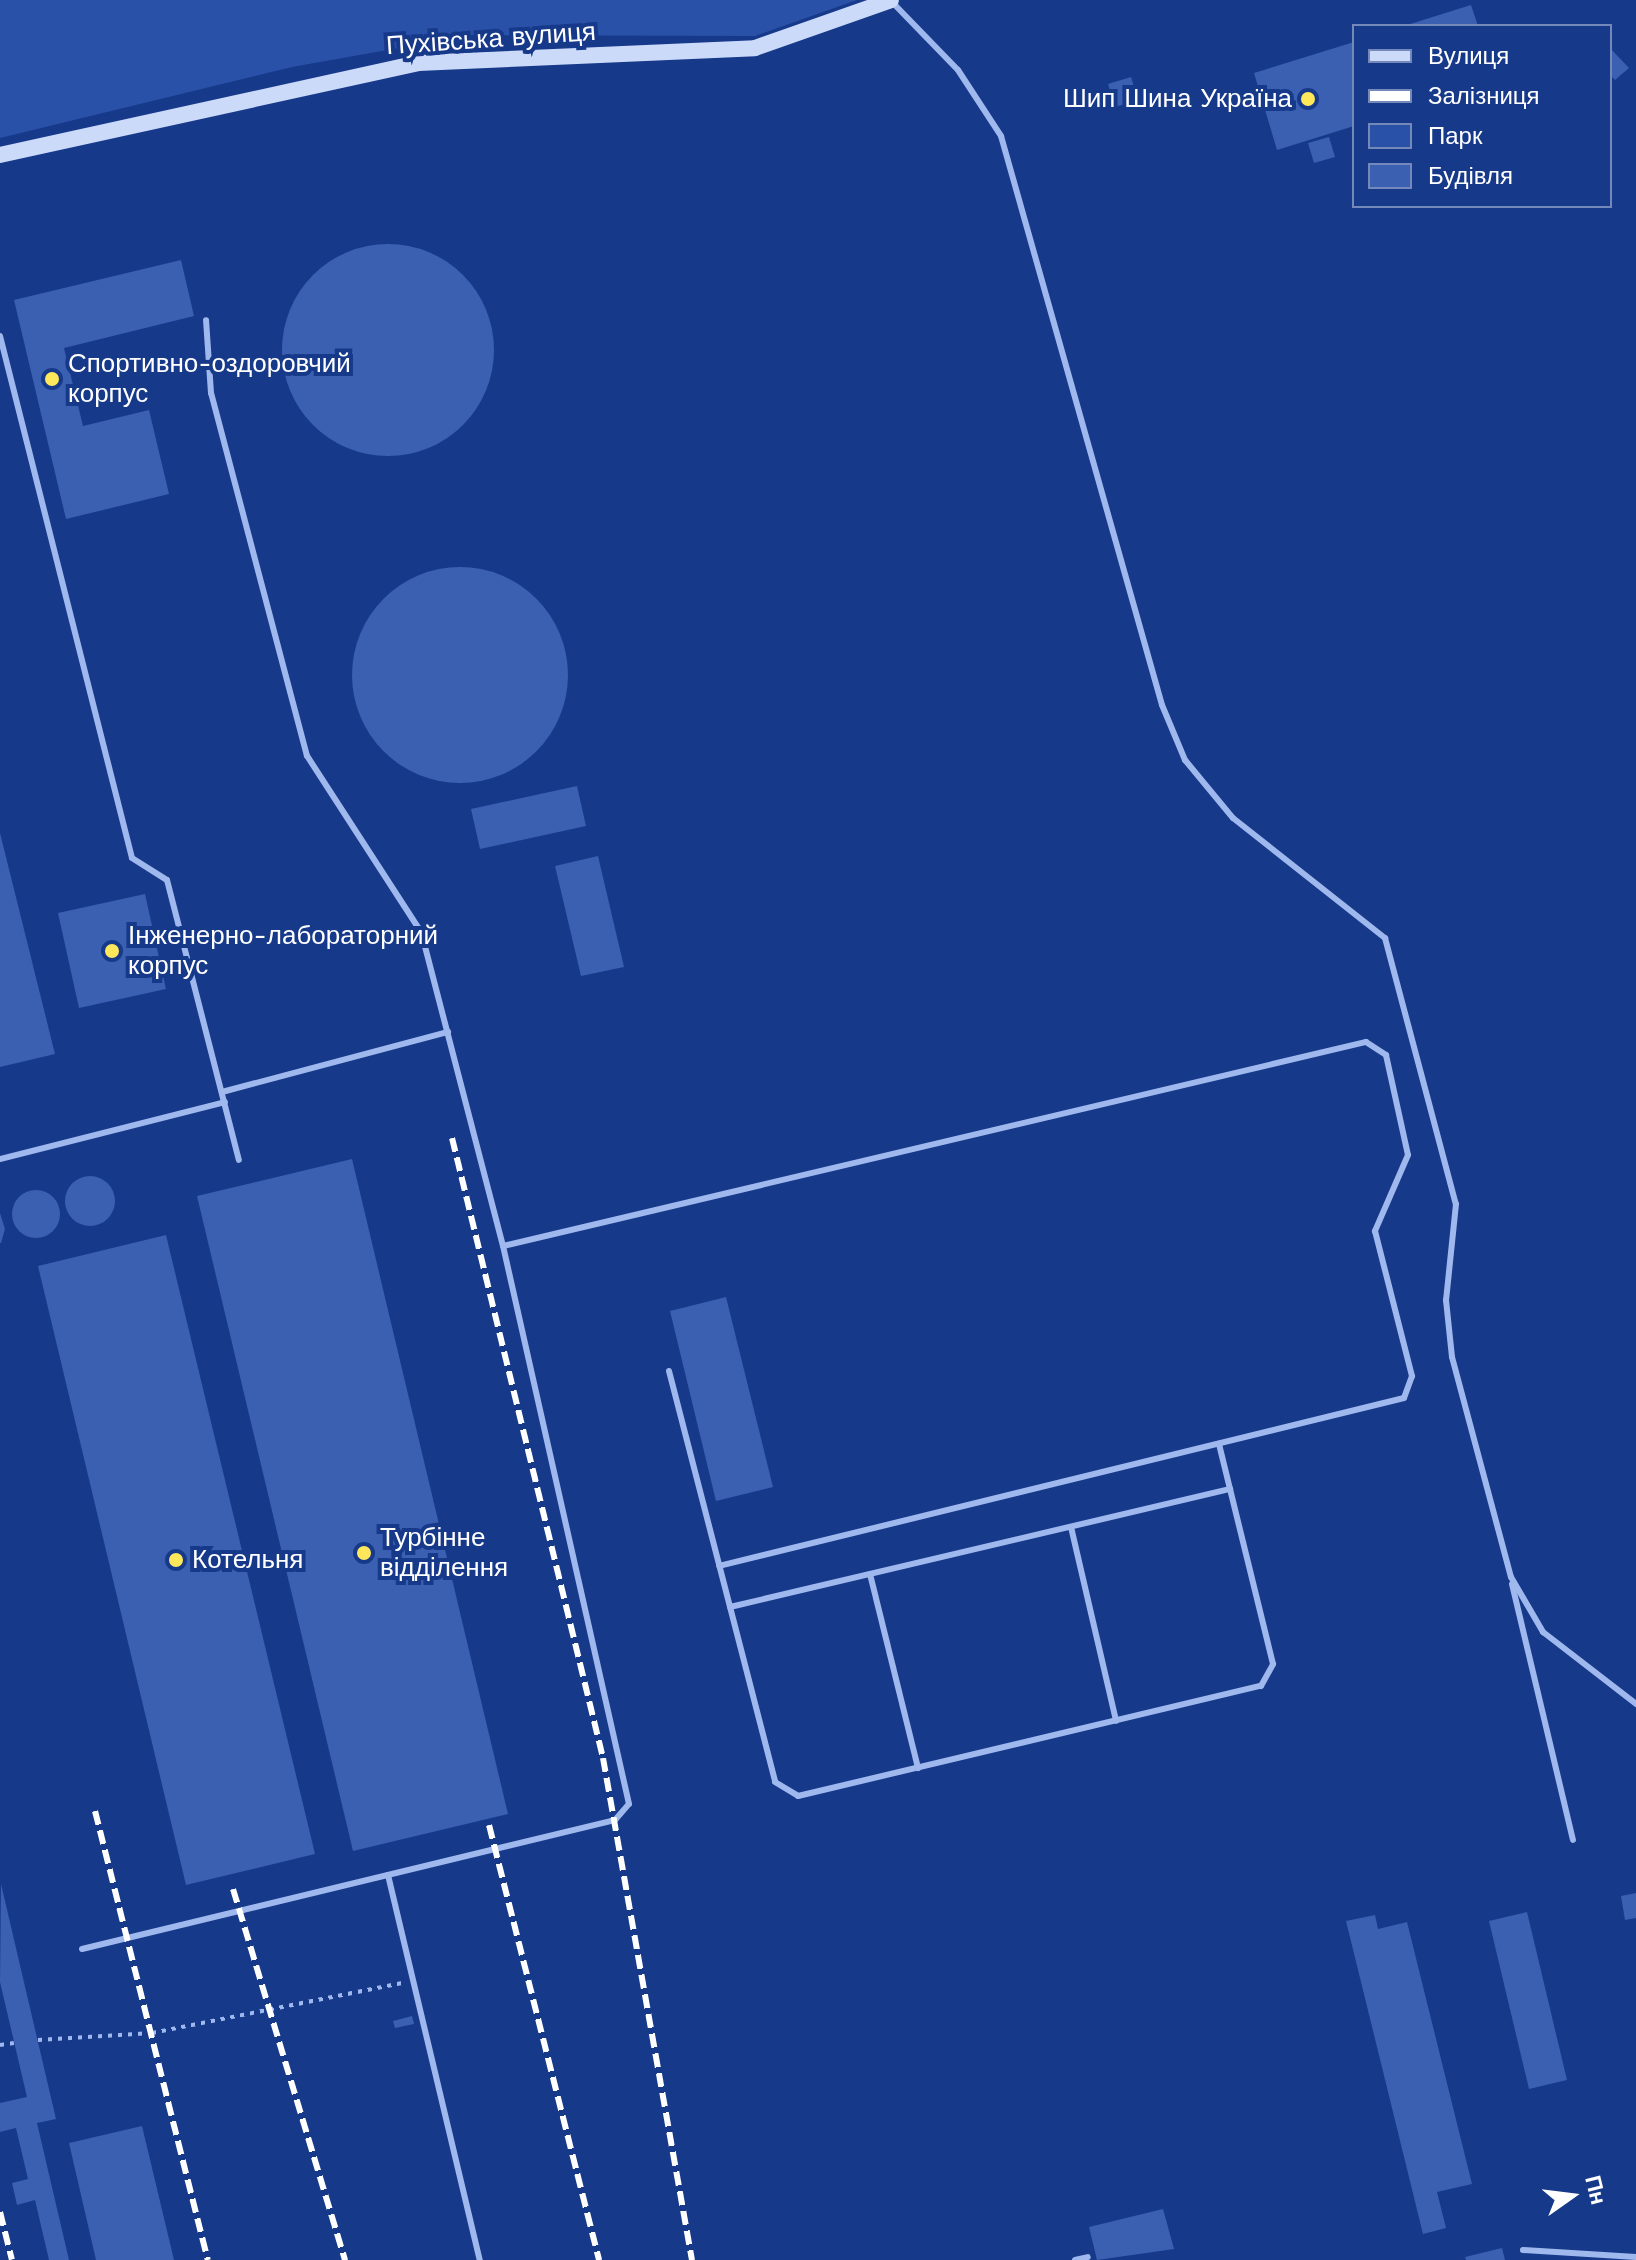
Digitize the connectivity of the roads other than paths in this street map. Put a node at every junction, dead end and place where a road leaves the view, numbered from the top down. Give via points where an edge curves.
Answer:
1 (890, 0) edge
2 (0, 155) edge
3 (206, 320) dead end
4 (0, 336) edge
5 (448, 1032) junction
6 (222, 1092) junction
7 (225, 1102) junction
8 (0, 1159) edge
9 (239, 1160) dead end
10 (503, 1246) junction
11 (669, 1371) dead end
12 (1219, 1444) junction
13 (1230, 1489) junction
14 (1071, 1527) junction
15 (719, 1566) junction
16 (870, 1574) junction
17 (1511, 1577) junction
18 (730, 1607) junction
19 (1636, 1704) edge
20 (1116, 1721) junction
21 (918, 1768) junction
22 (1573, 1840) dead end
23 (388, 1875) junction
24 (82, 1949) dead end
25 (1523, 2250) dead end
26 (1088, 2257) dead end
27 (1636, 2257) edge
28 (480, 2260) edge
29 (1075, 2260) edge

1 - 2 street, Пухівська вулиця via 755,48 418,63
1 - 17 lane via 958,70 1001,136 1162,705 1185,760 1233,818 1385,938 1456,1204 1446,1300 1452,1357
3 - 5 lane via 211,393 307,756 421,932
4 - 6 lane via 132,858 167,880
5 - 6 lane
5 - 10 lane
6 - 7 lane
7 - 8 lane
7 - 9 lane
10 - 12 lane via 1374,1044 1386,1055 1408,1155 1375,1231 1411,1388 1397,1402
10 - 23 lane via 629,1804 615,1820
11 - 15 lane
12 - 13 lane
12 - 15 lane
13 - 14 lane
13 - 20 lane via 1273,1664 1268,1679
14 - 16 lane
14 - 20 lane
15 - 18 lane
16 - 18 lane
16 - 21 lane
17 - 19 lane via 1543,1632
17 - 22 lane
18 - 21 lane via 782,1790 798,1796
20 - 21 lane
23 - 24 lane
23 - 28 lane
25 - 27 lane
26 - 29 lane

